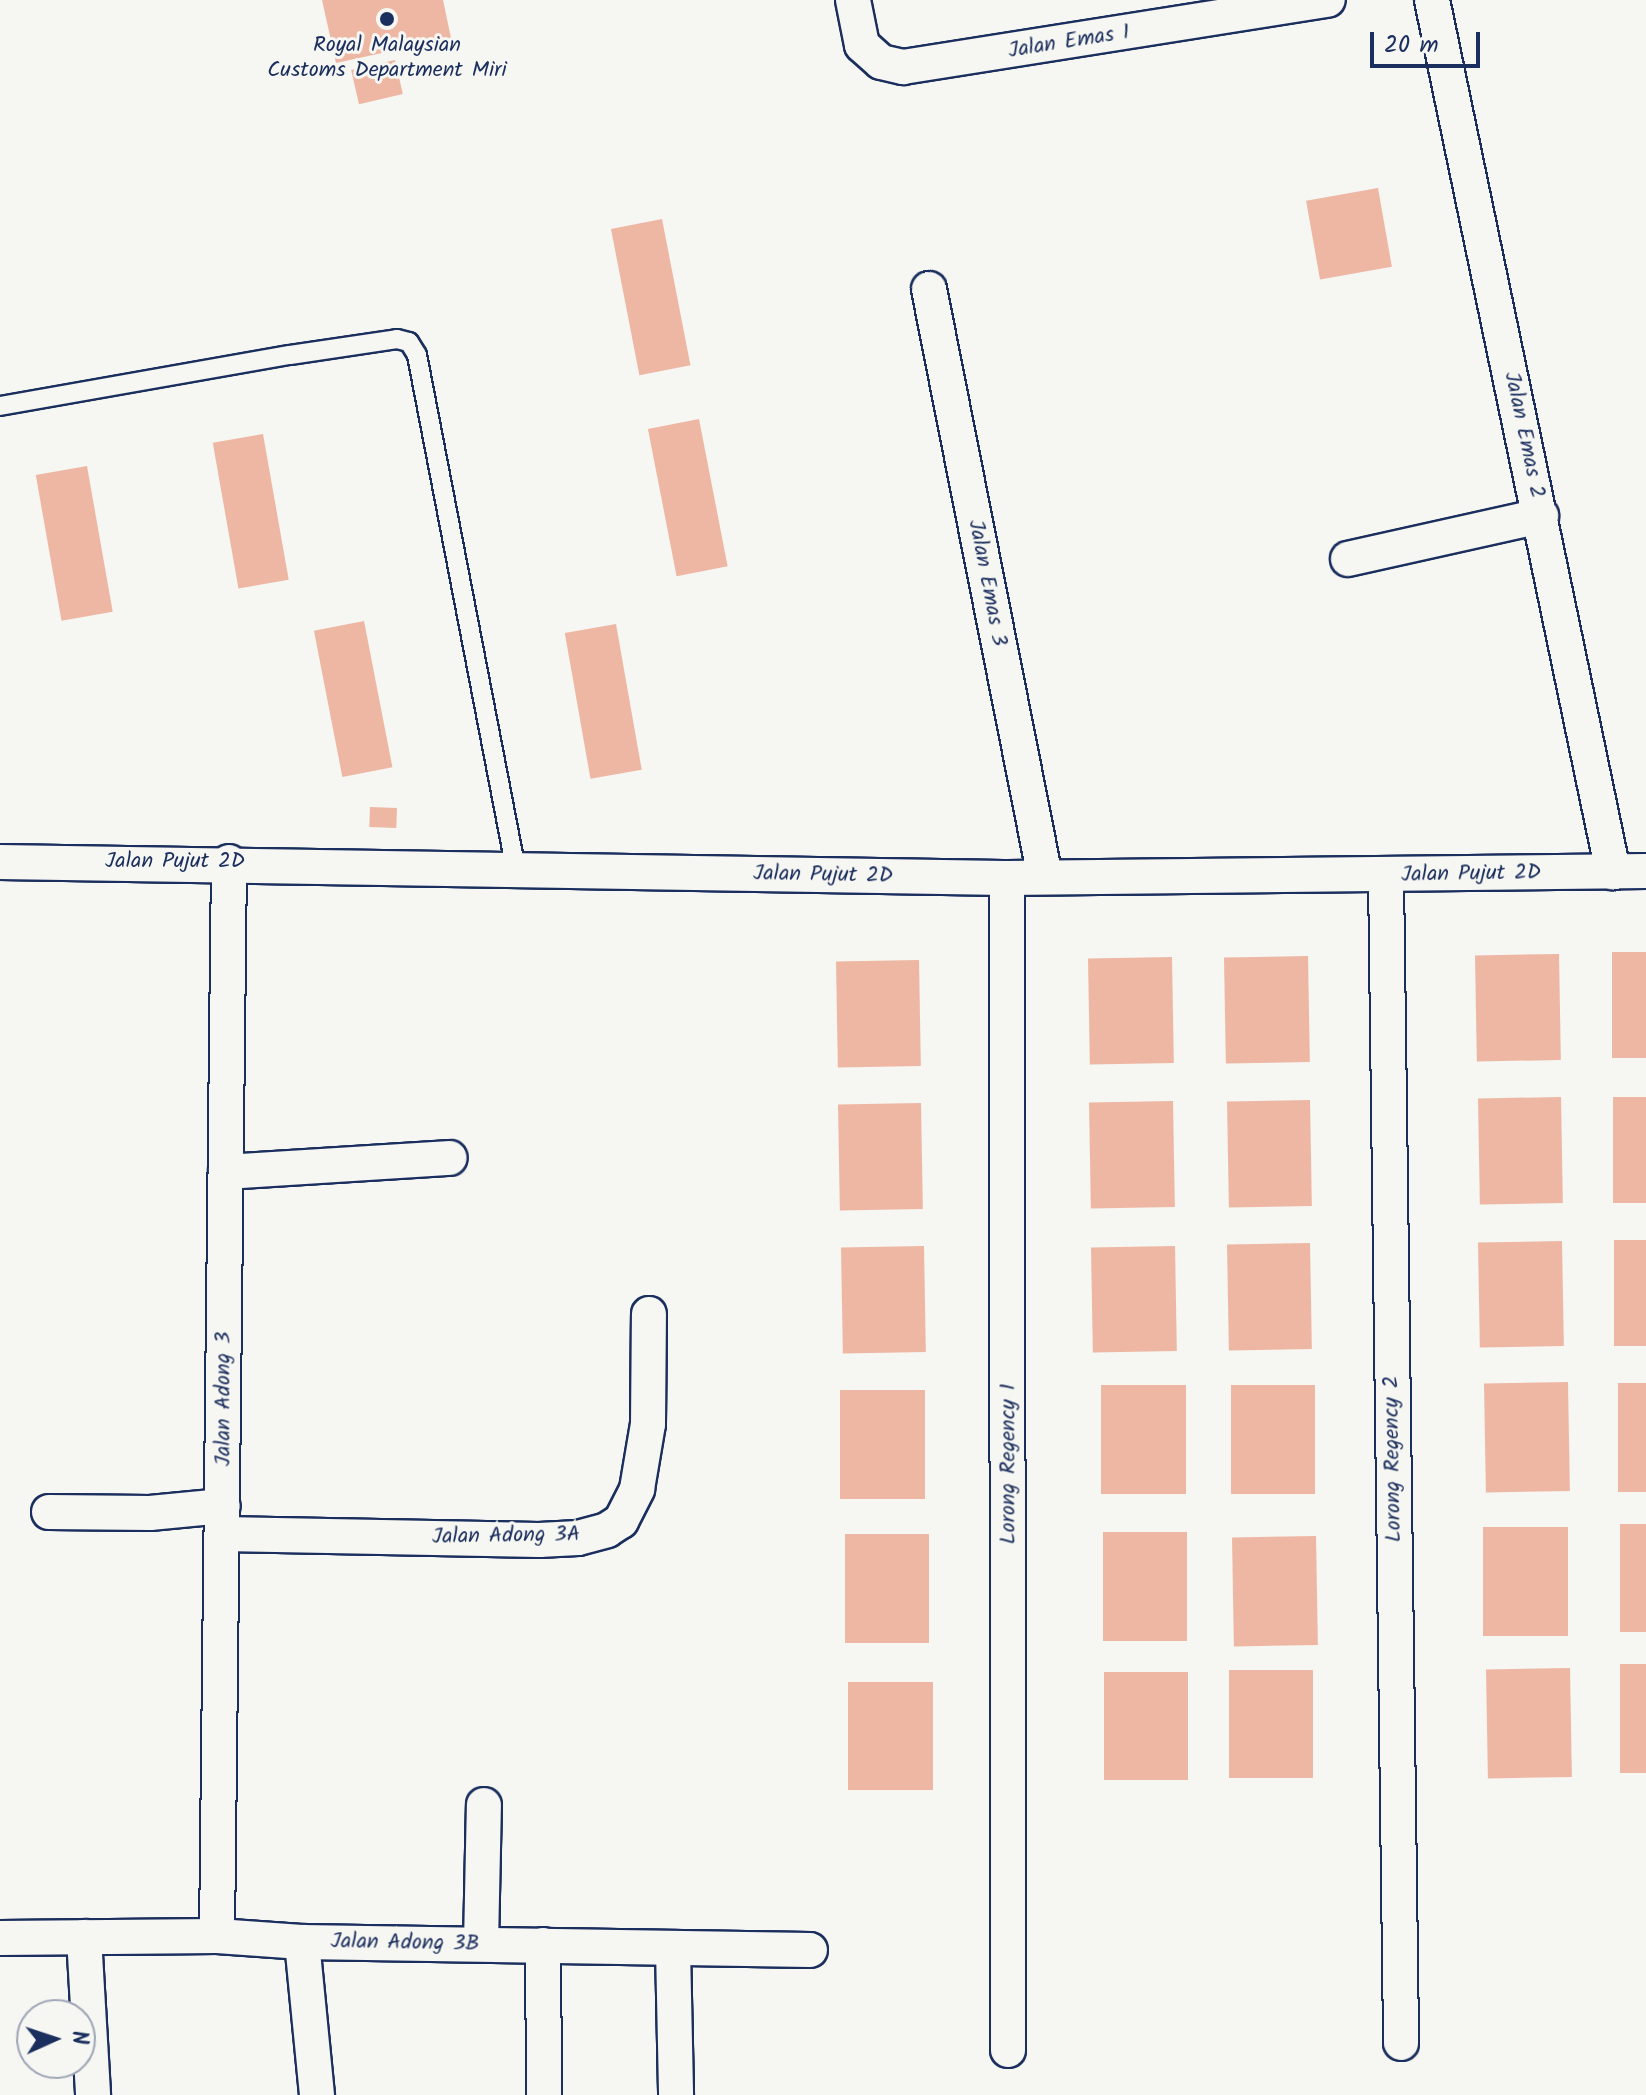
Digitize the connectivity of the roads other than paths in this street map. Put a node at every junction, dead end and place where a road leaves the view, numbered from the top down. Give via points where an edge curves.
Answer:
1 (853, 0) edge
2 (1328, 0) edge
3 (1432, 0) edge
4 (1242, 8) edge
5 (929, 289) dead end
6 (0, 406) edge
7 (1541, 516) junction
8 (1348, 559) dead end
9 (0, 862) edge
10 (229, 862) junction
11 (516, 870) junction
12 (1629, 871) edge
13 (1386, 875) junction
14 (1045, 877) junction
15 (1007, 878) junction
16 (450, 1158) dead end
17 (226, 1172) junction
18 (649, 1314) dead end
19 (49, 1512) dead end
20 (223, 1520) junction
21 (484, 1805) dead end
22 (217, 1936) junction
23 (84, 1937) junction
24 (0, 1938) edge
25 (302, 1942) junction
26 (481, 1944) junction
27 (543, 1945) junction
28 (673, 1948) junction
29 (810, 1950) dead end
30 (1401, 2043) dead end
31 (1008, 2050) dead end
32 (93, 2095) edge
33 (317, 2095) edge
34 (544, 2095) edge
35 (676, 2095) edge

1 - 4 street, Jalan Emas 1 via 862,45 881,62 903,67
2 - 4 street, Jalan Emas 1
3 - 7 street, Jalan Emas 2
5 - 14 street, Jalan Emas 3
6 - 11 lane via 290,355 397,339 409,342 417,355
7 - 8 street
7 - 12 street, Jalan Emas 2
9 - 10 street, Jalan Pujut 2D
10 - 11 street, Jalan Pujut 2D
10 - 17 street, Jalan Adong 3
11 - 15 street, Jalan Pujut 2D
12 - 13 street, Jalan Pujut 2D
13 - 14 street, Jalan Pujut 2D
13 - 30 street, Lorong Regency 2
14 - 15 street, Jalan Pujut 2D
15 - 31 street, Lorong Regency 1
16 - 17 street
17 - 20 street, Jalan Adong 3
18 - 20 street, Jalan Adong 3A via 648,1424 637,1489 621,1521 607,1530 539,1540
19 - 20 street, Jalan Adong 3A
20 - 22 street, Jalan Adong 3
21 - 26 street
22 - 23 street, Jalan Adong 3B
22 - 25 street, Jalan Adong 3B
23 - 24 street, Jalan Adong 3B
23 - 32 street
25 - 26 street, Jalan Adong 3B
25 - 33 street
26 - 27 street, Jalan Adong 3B
27 - 28 street, Jalan Adong 3B
27 - 34 street
28 - 29 street, Jalan Adong 3B
28 - 35 street

